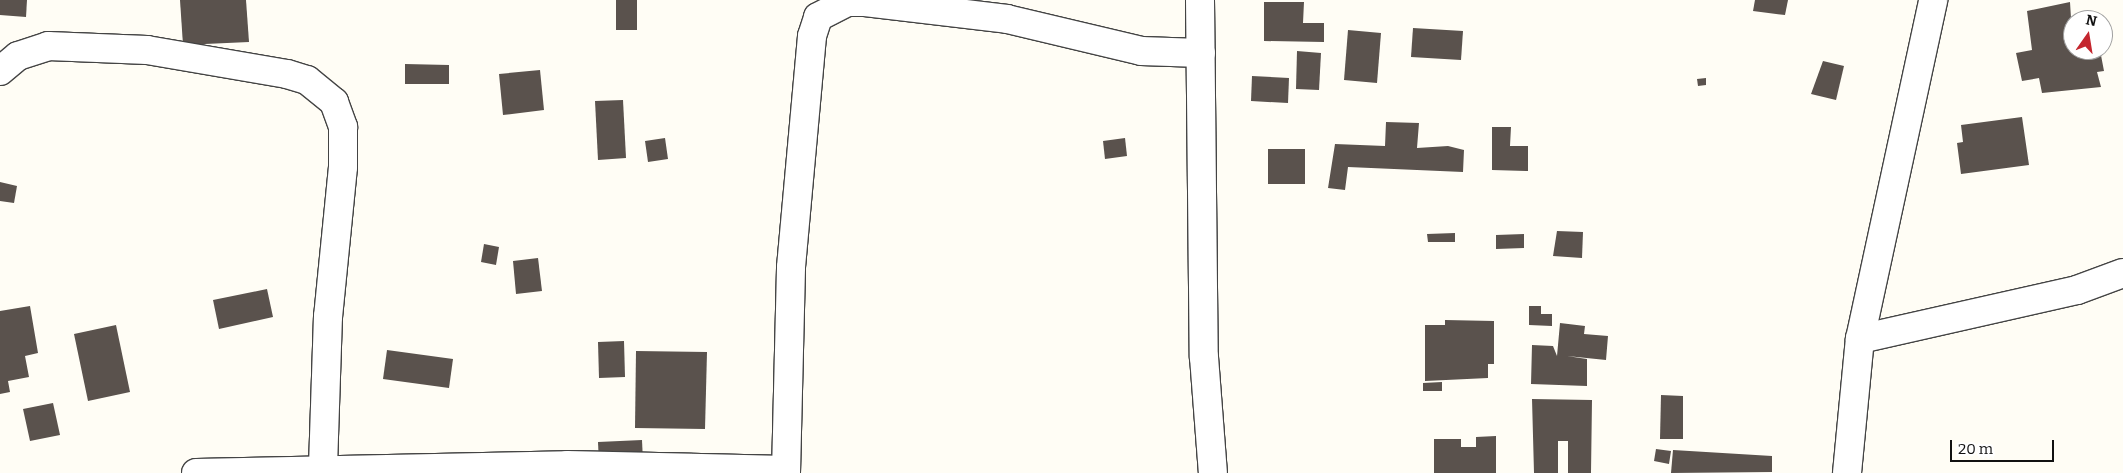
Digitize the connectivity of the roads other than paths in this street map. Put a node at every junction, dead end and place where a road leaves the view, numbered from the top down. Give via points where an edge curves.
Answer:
1 (1200, 0) edge
2 (1933, 0) edge
3 (1201, 53) junction
4 (0, 72) edge
5 (2123, 273) edge
6 (1860, 339) junction
7 (323, 467) junction
8 (786, 471) edge
9 (196, 473) edge
10 (1213, 473) edge
11 (1847, 473) edge

1 - 3 street
2 - 6 street
3 - 8 street via 1141,51 1007,19 865,2 848,2 818,17 812,36 791,267
3 - 10 street via 1204,357
4 - 7 street via 18,56 48,46 147,50 287,74 306,80 334,102 343,128 343,167 328,316
5 - 6 street via 2050,296
6 - 11 street
7 - 8 street
7 - 9 street

